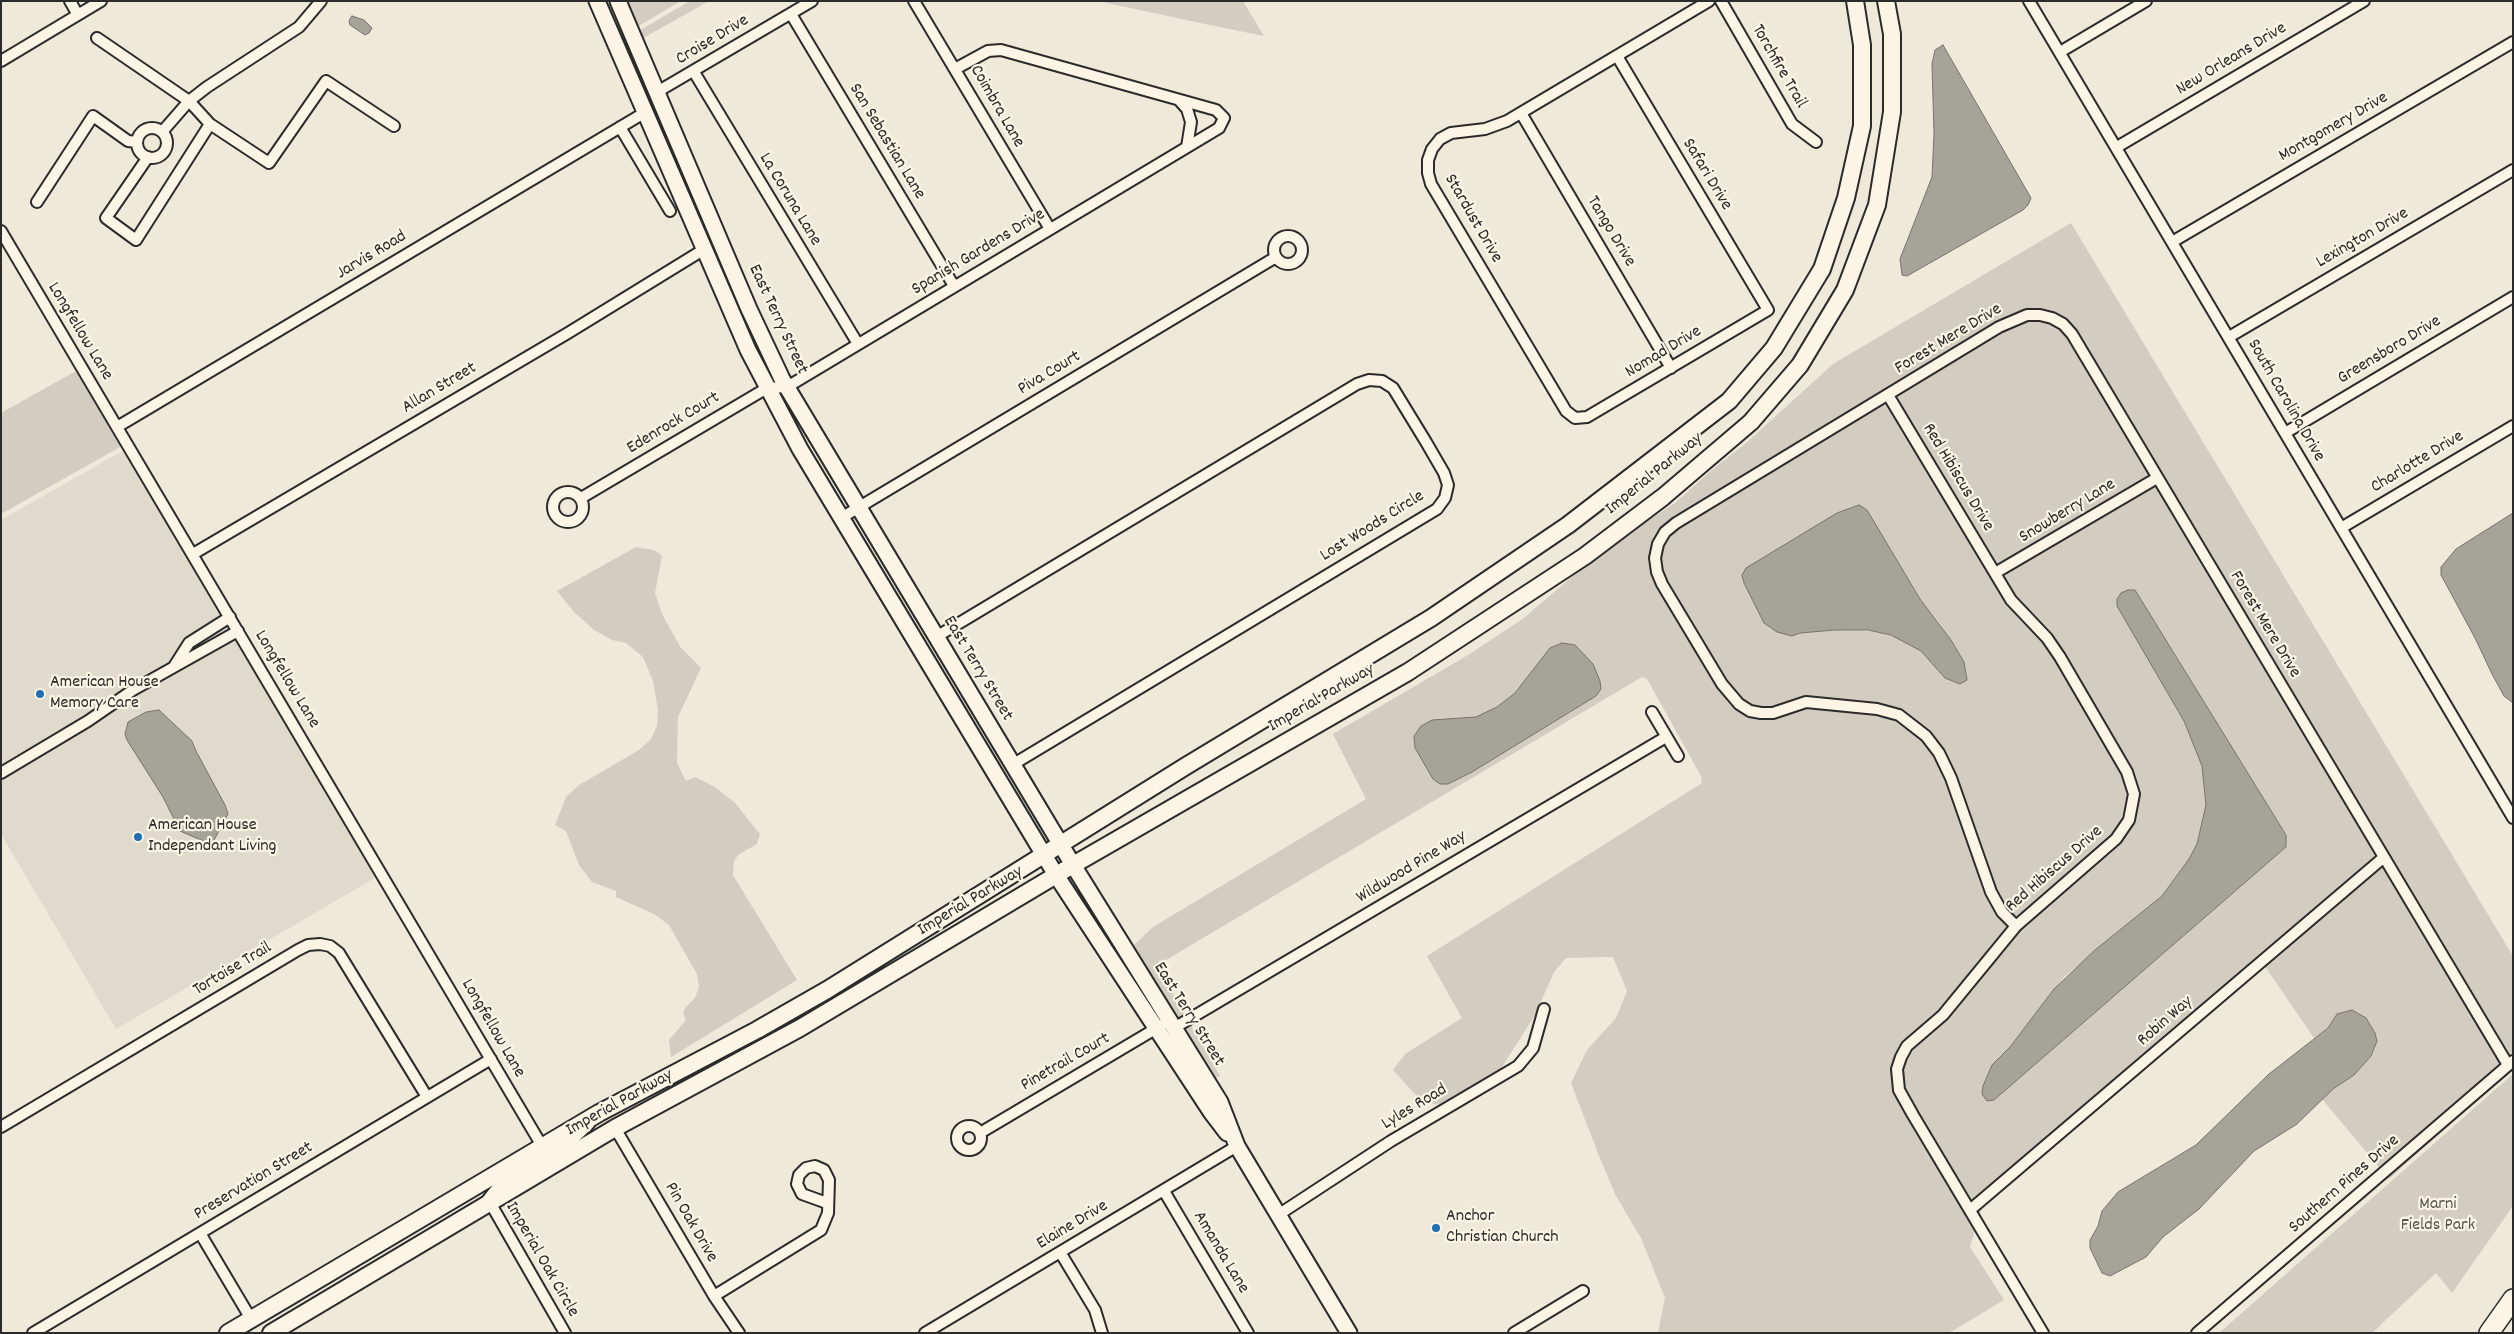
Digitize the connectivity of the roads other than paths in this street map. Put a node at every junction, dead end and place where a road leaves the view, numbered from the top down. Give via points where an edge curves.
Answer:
1 (70, 1) edge
2 (101, 1) edge
3 (597, 1) edge
4 (618, 1) edge
5 (812, 1) edge
6 (914, 1) edge
7 (1709, 1) edge
8 (1721, 1) edge
9 (1855, 1) edge
10 (1886, 1) edge
11 (2029, 1) edge
12 (2146, 1) edge
13 (2364, 1) edge
14 (316, 3) edge
15 (791, 14) junction
16 (78, 15) junction
17 (97, 38) dead end
18 (2513, 42) edge
19 (2060, 52) junction
20 (1617, 56) junction
21 (1, 61) edge
22 (955, 69) junction
23 (694, 72) junction
24 (657, 92) junction
25 (1179, 100) junction
26 (190, 101) junction
27 (644, 113) junction
28 (1521, 113) junction
29 (210, 124) junction
30 (394, 126) dead end
31 (620, 127) junction
32 (162, 132) junction
33 (137, 142) junction
34 (1816, 142) dead end
35 (1187, 147) junction
36 (2116, 147) junction
37 (148, 157) junction
38 (2513, 170) edge
39 (37, 202) dead end
40 (670, 211) dead end
41 (1050, 229) junction
42 (1, 231) edge
43 (2172, 242) junction
44 (703, 250) junction
45 (1276, 258) dead end
46 (954, 286) junction
47 (2513, 297) edge
48 (1768, 310) joint
49 (2229, 337) junction
50 (858, 344) junction
51 (1671, 368) junction
52 (787, 387) junction
53 (767, 388) junction
54 (1888, 395) junction
55 (1575, 418) joint
56 (2513, 426) edge
57 (117, 427) junction
58 (2285, 432) junction
59 (2157, 478) junction
60 (581, 498) dead end
61 (858, 508) junction
62 (841, 518) junction
63 (2341, 528) junction
64 (862, 552) junction
65 (193, 554) junction
66 (1995, 573) junction
67 (230, 617) junction
68 (238, 631) junction
69 (936, 637) junction
70 (173, 668) junction
71 (1652, 712) dead end
72 (1666, 737) junction
73 (1678, 756) dead end
74 (1012, 764) junction
75 (1, 773) edge
76 (2513, 818) edge
77 (1060, 844) junction
78 (1044, 854) junction
79 (2383, 858) junction
80 (1072, 865) junction
81 (1056, 875) junction
82 (2016, 926) junction
83 (1544, 1009) dead end
84 (1167, 1026) junction
85 (491, 1059) junction
86 (2510, 1063) edge
87 (427, 1096) junction
88 (598, 1113) junction
89 (1, 1127) edge
90 (615, 1128) junction
91 (980, 1133) dead end
92 (542, 1146) junction
93 (1237, 1146) junction
94 (1164, 1190) junction
95 (490, 1203) junction
96 (827, 1203) dead end
97 (1970, 1210) junction
98 (1278, 1215) junction
99 (200, 1233) junction
100 (1060, 1252) junction
101 (1583, 1291) dead end
102 (714, 1296) junction
103 (2513, 1299) edge
104 (247, 1326) edge
105 (277, 1329) edge
106 (928, 1332) edge
107 (33, 1333) edge
108 (228, 1333) edge
109 (565, 1333) edge
110 (739, 1333) edge
111 (1102, 1333) edge
112 (1248, 1333) edge
113 (1349, 1333) edge
114 (1514, 1333) edge
115 (2043, 1333) edge
116 (2197, 1333) edge
117 (2490, 1333) edge

1 - 16 street
2 - 16 street
3 - 27 street
4 - 24 street, East Terry Street
5 - 15 street, Croise Drive
6 - 22 street, Coimbra Lane
7 - 20 street, Stardust Drive
8 - 34 street, Torchfire Trail via 1792,124
9 - 77 main road, Imperial Parkway via 1862,45 1862,126 1846,198 1822,269 1774,348 1729,401 1568,525 1431,618
10 - 80 main road, Imperial Parkway via 1892,34 1892,112 1877,205 1845,290 1800,365 1751,422 1663,497 1585,556 1408,672
11 - 19 street, South Carolina Drive
12 - 19 street
13 - 36 street, New Orleans Drive
14 - 26 street via 299,26
15 - 23 street, Croise Drive
15 - 46 street, San Sebastian Lane
16 - 21 street
17 - 26 street
18 - 43 street, Montgomery Drive
19 - 36 street, South Carolina Drive
20 - 28 street, Stardust Drive
20 - 48 street, Safari Drive
22 - 25 street, Spanish Gardens Drive via 988,51 1001,50
22 - 41 street, Coimbra Lane
23 - 24 street, Croise Drive
23 - 50 street, La Coruna Lane
24 - 52 street, East Terry Street via 749,309
25 - 35 street via 1187,109 1191,122
25 - 35 street, Spanish Gardens Drive via 1216,110 1224,118 1219,128
26 - 29 street
26 - 32 street
27 - 31 street, Jarvis Road
27 - 44 street
28 - 51 street, Tango Drive
28 - 55 street, Stardust Drive via 1496,125 1451,133 1440,139 1428,160 1428,173 1431,184 1566,411
29 - 30 street via 269,163 326,81
29 - 37 street via 136,240 106,218
31 - 40 street
31 - 57 street, Jarvis Road
32 - 33 street via 149,128 140,133
32 - 37 street via 167,140 165,150 158,156
33 - 37 street via 140,152
33 - 39 street via 128,140 93,116
35 - 41 street, Spanish Gardens Drive
36 - 43 street, South Carolina Drive
38 - 49 street, Lexington Drive
41 - 46 street, Spanish Gardens Drive
42 - 57 street, Longfellow Lane
43 - 49 street, South Carolina Drive
44 - 53 street
44 - 65 street, Allan Street
45 - 61 street, Piva Court
46 - 50 street, Spanish Gardens Drive
47 - 58 street, Greensboro Drive
48 - 51 street, Nomad Drive
49 - 58 street, South Carolina Drive
50 - 52 street, Spanish Gardens Drive
51 - 55 street, Nomad Drive via 1587,417
52 - 53 street, Edenrock Court
52 - 61 street, East Terry Street
53 - 60 street, Edenrock Court
53 - 62 street
54 - 59 street, Forest Mere Drive via 2014,319 2027,315 2052,318 2072,334
54 - 66 street, Red Hibiscus Drive
54 - 82 street, Forest Mere Drive via 1676,523 1658,544 1657,572 1722,684 1738,704 1761,714 1806,702 1877,708 1899,715 1926,736 1945,762 1990,892 2002,912
56 - 63 street, Charlotte Drive
57 - 65 street, Longfellow Lane
58 - 63 street, South Carolina Drive
59 - 66 street, Snowberry Lane
59 - 79 street, Forest Mere Drive
61 - 62 street, Piva Court
61 - 69 street, East Terry Street
62 - 64 street
63 - 76 street, South Carolina Drive
64 - 69 street via 880,568 922,632
64 - 78 street
65 - 67 street, Longfellow Lane
66 - 82 street, Red Hibiscus Drive via 2011,600 2047,638 2060,657 2127,772 2134,794 2129,820 2116,839
67 - 68 street, Longfellow Lane
67 - 70 street via 189,643
68 - 70 street
68 - 85 street, Longfellow Lane
69 - 74 street, East Terry Street
69 - 74 street, Lost Woods Circle via 1357,384 1369,380 1393,388 1444,472 1448,485 1446,498 1437,508
70 - 75 street
71 - 72 street
72 - 73 street
72 - 84 street, Wildwood Pine Way
74 - 77 street, East Terry Street
77 - 78 main road, Imperial Parkway
77 - 80 street, East Terry Street
78 - 81 street
78 - 88 main road, Imperial Parkway via 757,1030
79 - 86 street, Forest Mere Drive
79 - 97 street, Robin Way
80 - 81 main road, Imperial Parkway
80 - 84 street, East Terry Street
81 - 84 street
81 - 90 main road, Imperial Parkway via 800,1028
82 - 97 street, Red Hibiscus Drive via 1935,1024 1907,1046 1897,1069 1900,1090
83 - 98 street, Lyles Road via 1533,1048 1518,1066
84 - 91 street, Pinetrail Court
84 - 93 street, East Terry Street via 1220,1102
85 - 87 street, Preservation Street
85 - 92 street, Longfellow Lane
86 - 116 street, Southern Pines Drive
87 - 89 street, Tortoise Trail via 339,953 320,944 298,950
87 - 99 street, Preservation Street
88 - 92 main road, Imperial Parkway
88 - 95 street, Imperial Parkway via 570,1142 500,1184 489,1195
90 - 95 main road, Imperial Parkway
90 - 102 street, Pin Oak Drive
92 - 104 main road, Imperial Parkway
93 - 94 street, Elaine Drive
93 - 98 street, East Terry Street
94 - 100 street, Elaine Drive
94 - 112 street, Amanda Lane
95 - 105 main road, Imperial Parkway
95 - 109 street, Imperial Oak Circle
96 - 102 street via 828,1213 821,1230
97 - 115 street, Red Hibiscus Drive
98 - 113 street, East Terry Street
99 - 104 street
99 - 107 street, Preservation Street
100 - 106 street, Elaine Drive
100 - 111 street via 1095,1310
101 - 114 street
102 - 110 street, Pin Oak Drive
103 - 117 highway
104 - 105 main road via 261,1323
104 - 108 main road, Imperial Parkway

